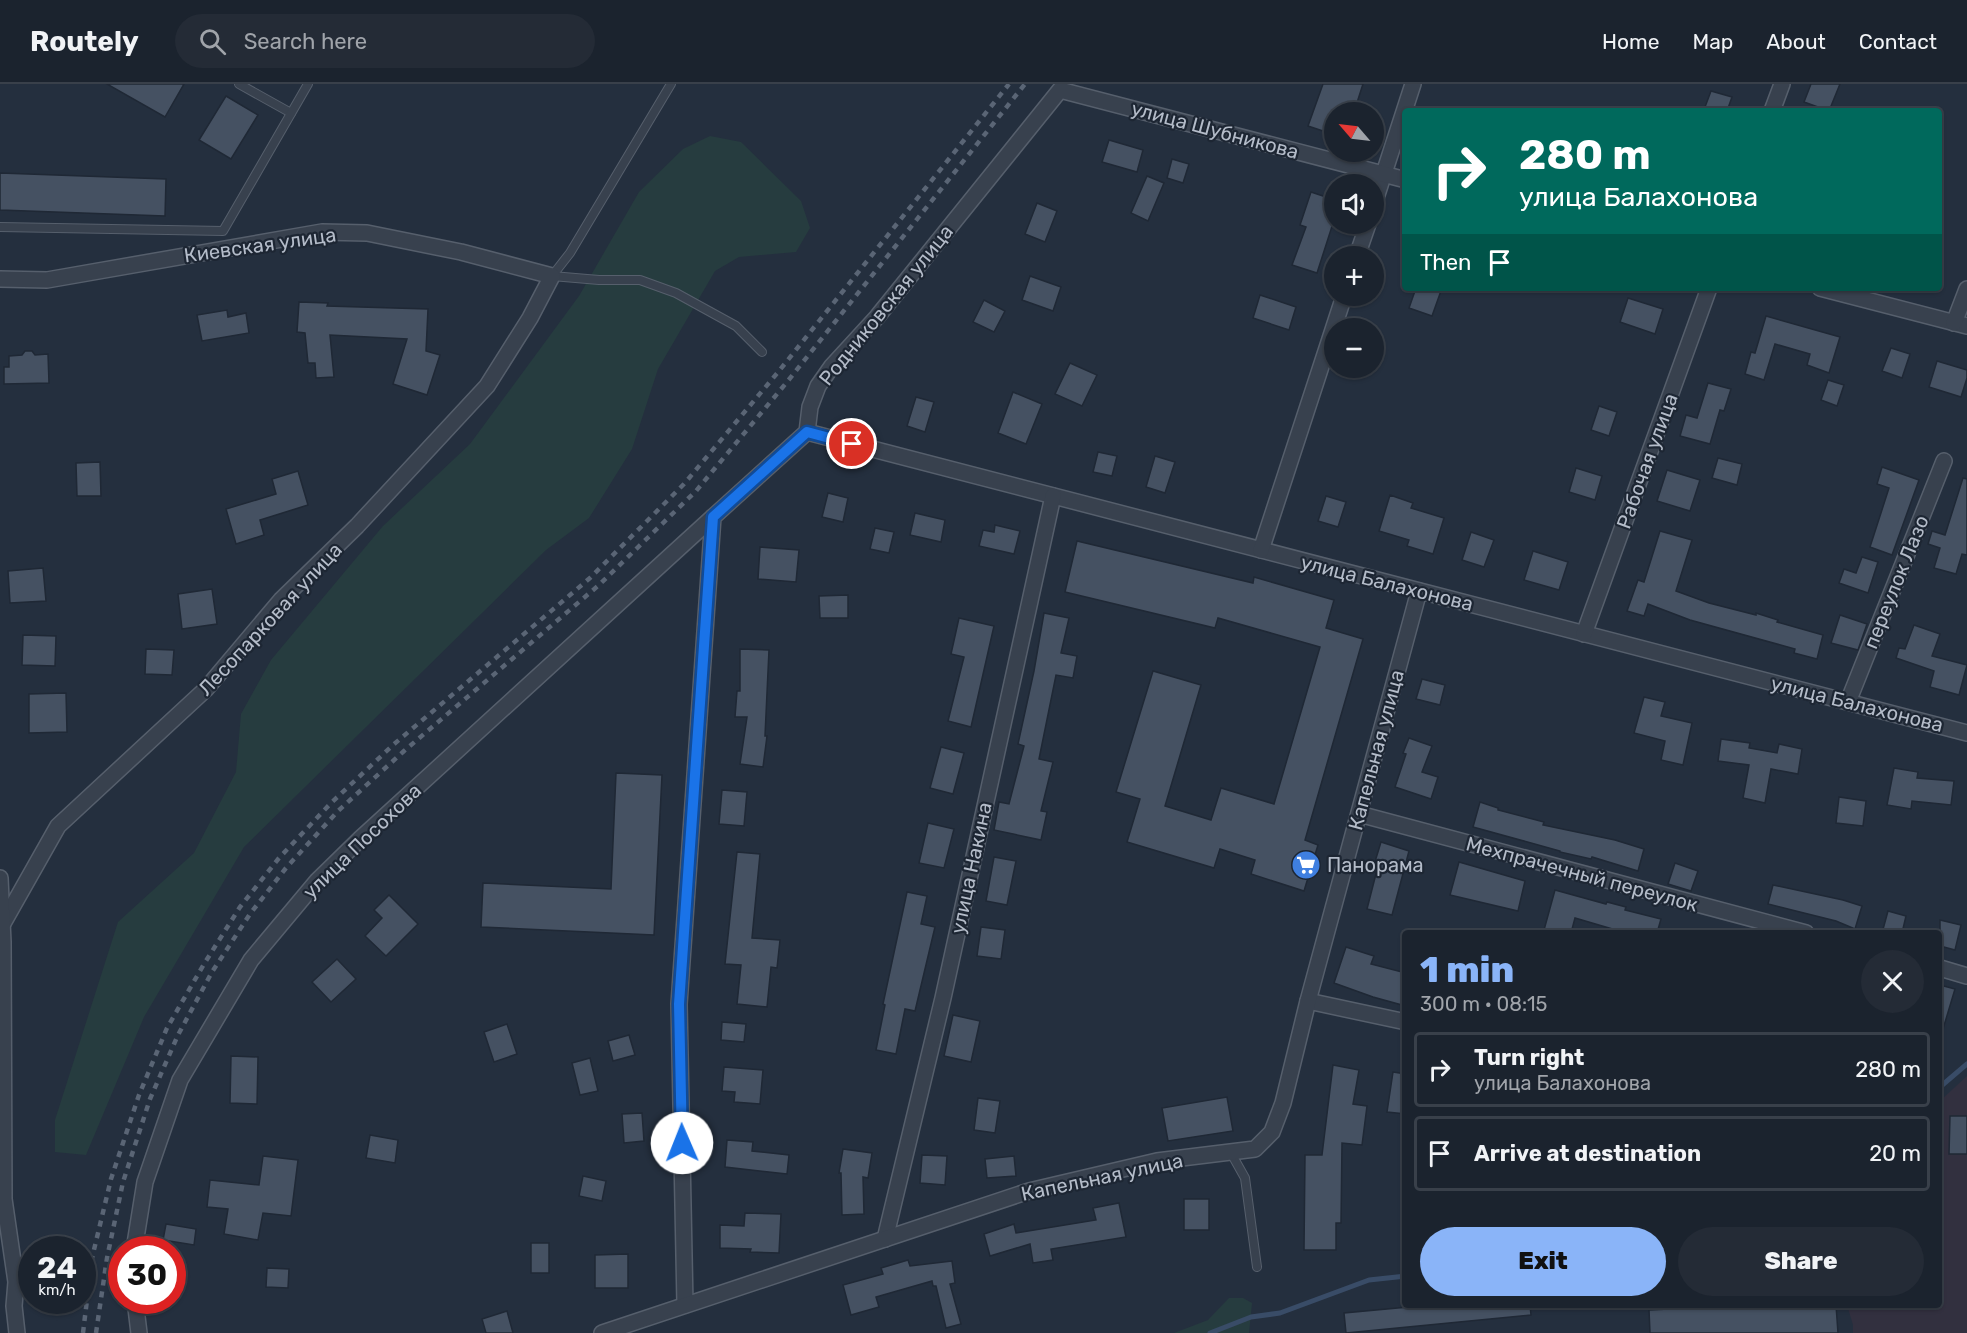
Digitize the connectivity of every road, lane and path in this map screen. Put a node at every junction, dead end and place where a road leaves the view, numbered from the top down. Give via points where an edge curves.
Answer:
1 (239, 84) edge
2 (308, 84) edge
3 (671, 84) edge
4 (1413, 84) edge
5 (1782, 84) edge
6 (1060, 90) joint
7 (1405, 108) edge
8 (1773, 108) edge
9 (291, 113) junction
10 (1402, 118) edge
11 (1384, 174) junction
12 (1402, 179) edge
13 (0, 227) edge
14 (552, 276) junction
15 (0, 279) edge
16 (1967, 290) edge
17 (1708, 291) edge
18 (1831, 291) edge
19 (1341, 306) edge
20 (1960, 325) edge
21 (762, 352) dead end
22 (807, 432) junction
23 (1944, 461) dead end
24 (1053, 496) junction
25 (713, 517) junction
26 (1261, 550) junction
27 (1419, 591) junction
28 (1584, 634) junction
29 (1848, 702) junction
30 (1967, 733) edge
31 (1359, 814) junction
32 (0, 878) edge
33 (2, 925) junction
34 (1795, 930) edge
35 (1, 942) edge
36 (1942, 969) edge
37 (1967, 976) edge
38 (1308, 1001) junction
39 (1402, 1021) edge
40 (1231, 1153) junction
41 (136, 1236) edge
42 (885, 1239) junction
43 (1257, 1268) dead end
44 (7, 1305) edge
45 (685, 1305) junction
46 (137, 1314) edge
47 (17, 1333) edge
48 (139, 1333) edge
49 (602, 1333) edge

1 - 9 lane
2 - 9 lane
3 - 14 lane via 570,253
4 - 7 street
5 - 8 street
6 - 11 street, улица Шубникова
6 - 22 street, Родниковская улица via 878,317 832,366 810,407
9 - 13 lane via 223,231
10 - 11 street
11 - 12 street, улица Шубникова
14 - 15 street, Киевская улица via 367,233 322,232 48,280
14 - 21 lane via 640,280 676,293 736,326
14 - 33 street, Лесопарковая улица via 488,386 357,526 281,600 206,689 58,826
16 - 20 street
17 - 28 street, Рабочая улица
18 - 20 street
19 - 26 street
22 - 24 street, улица Балахонова
22 - 25 street
23 - 29 street, переулок Лазо
24 - 26 street, улица Балахонова
24 - 42 street, улица Накина via 943,998
25 - 41 street, улица Посохова via 317,880 251,960 180,1080 145,1182
25 - 45 street via 679,1004
26 - 27 street, улица Балахонова
27 - 28 street, улица Балахонова
27 - 31 street, Капельная улица
28 - 29 street, улица Балахонова
29 - 30 street, улица Балахонова
31 - 34 street, Мехпрачечный переулок
31 - 38 street, Капельная улица
32 - 33 street
33 - 35 street
35 - 44 street via 4,1199 16,1282
36 - 37 street
38 - 39 street
38 - 40 street, Капельная улица via 1272,1132 1255,1149
40 - 42 street, Капельная улица via 1157,1161 1029,1191
40 - 43 lane via 1245,1178
42 - 45 street, Капельная улица
44 - 47 street
45 - 49 street, Капельная улица
46 - 48 street

